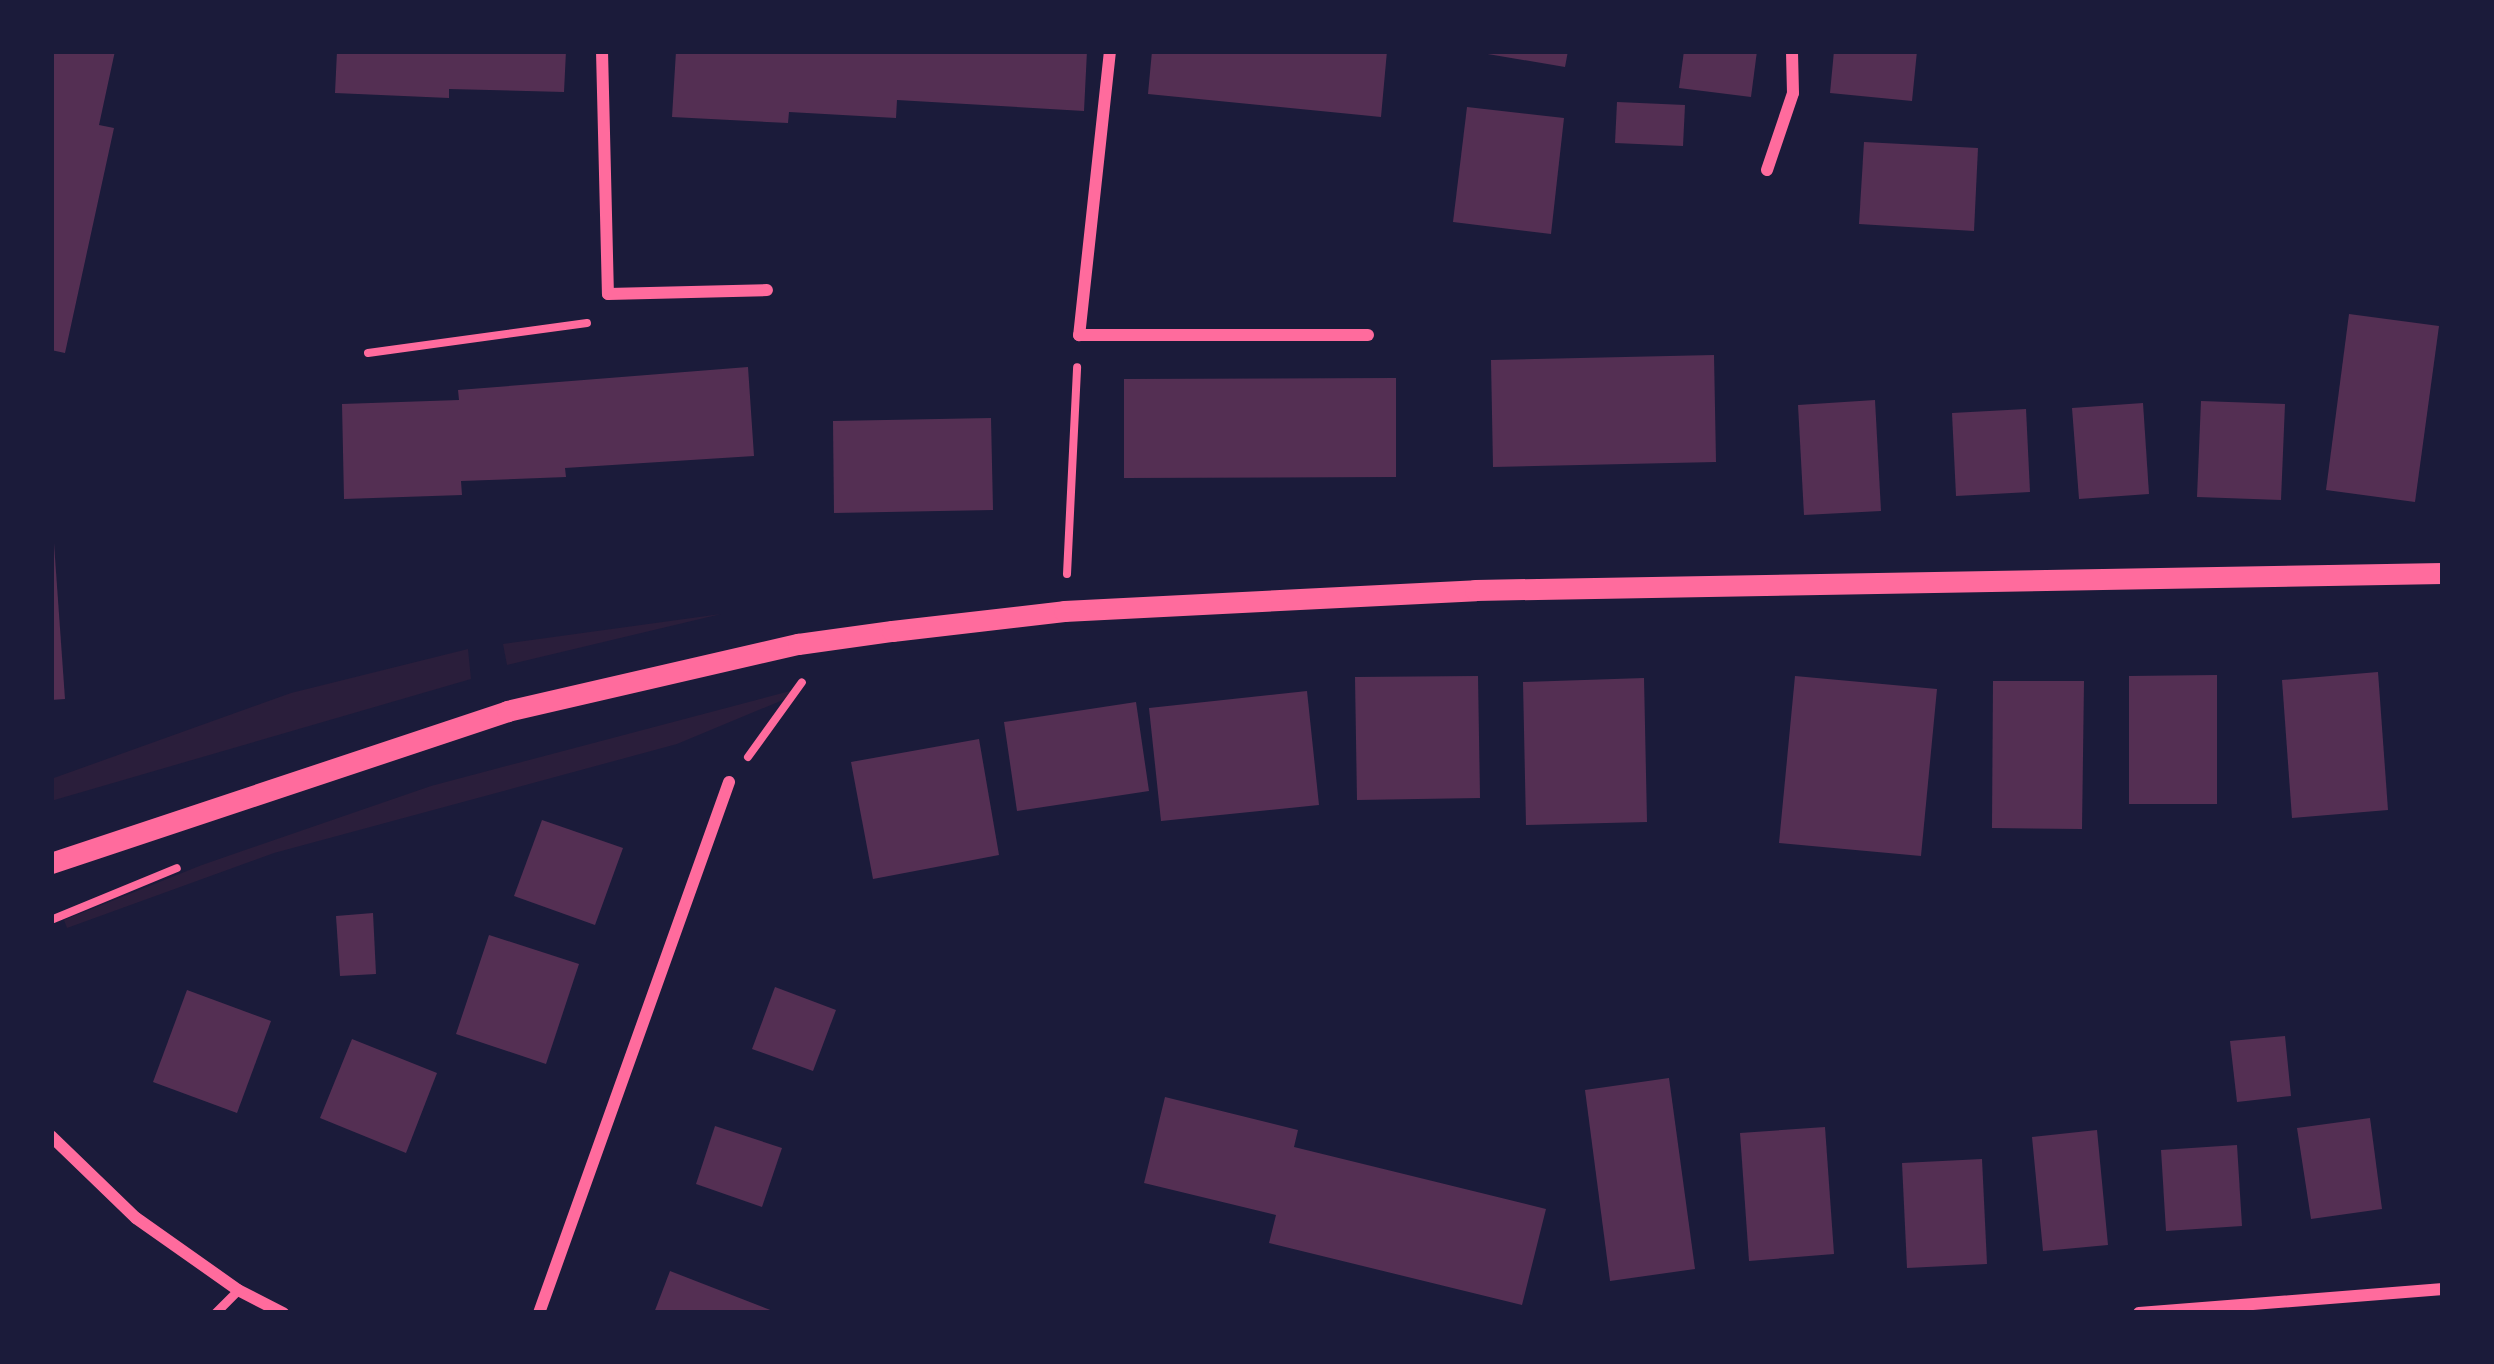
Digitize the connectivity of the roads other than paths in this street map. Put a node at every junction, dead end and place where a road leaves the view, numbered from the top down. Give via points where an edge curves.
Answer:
1 (602, 51) edge
2 (1110, 51) edge
3 (1792, 51) edge
4 (1767, 170) dead end
5 (767, 290) dead end
6 (1368, 335) dead end
7 (2443, 573) edge
8 (729, 782) road end
9 (51, 863) edge
10 (51, 1136) edge
11 (2443, 1289) edge
12 (238, 1290) junction
13 (215, 1313) edge
14 (284, 1313) edge
15 (539, 1313) edge
16 (2139, 1313) edge

1 - 5 street via 608,294
2 - 6 street via 1079,335
3 - 4 street via 1793,93
7 - 9 street via 1475,590 1064,611 798,644 507,711
8 - 15 street
10 - 12 street via 136,1218
11 - 16 street
12 - 13 lane
12 - 14 street

